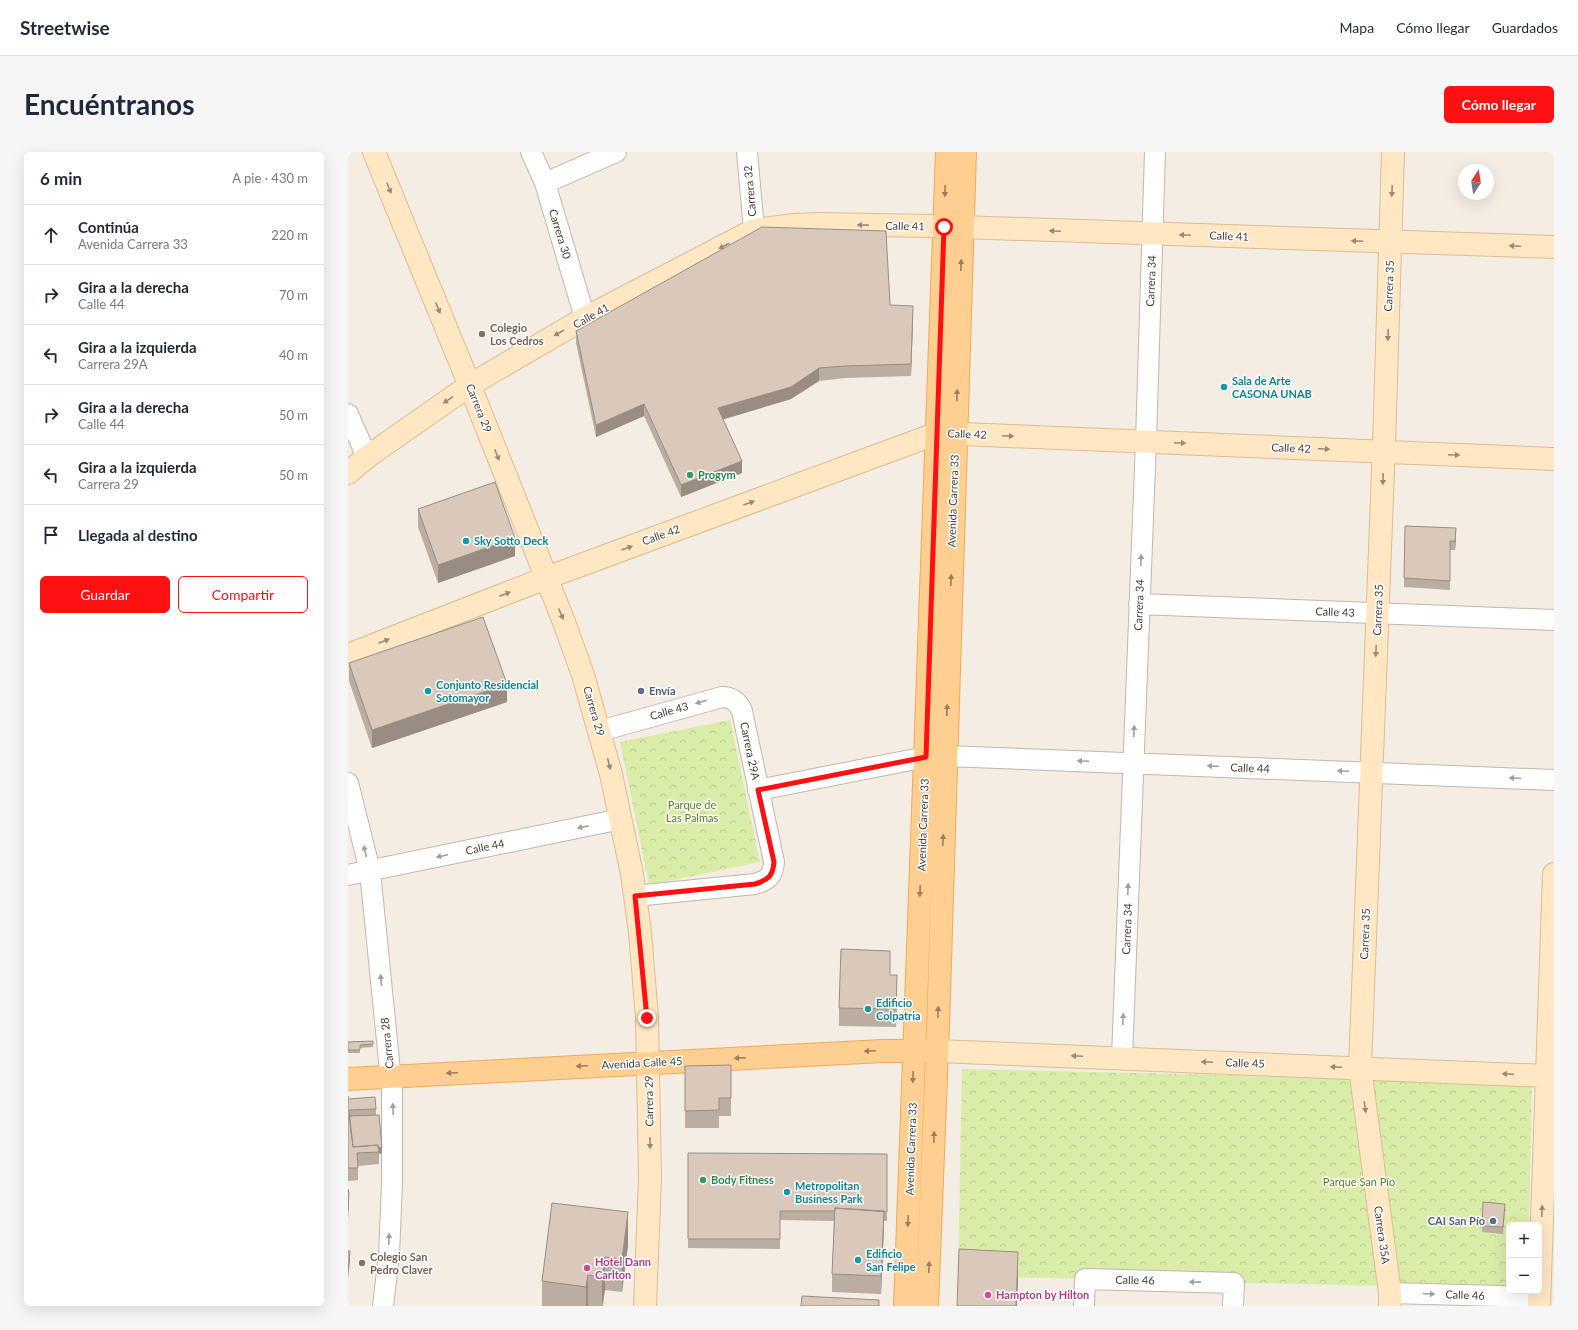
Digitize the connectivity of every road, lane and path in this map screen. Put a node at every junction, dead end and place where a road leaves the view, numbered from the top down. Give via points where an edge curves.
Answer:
1 (374, 152) edge
2 (531, 152) edge
3 (616, 152) edge
4 (747, 152) edge
5 (947, 152) edge
6 (965, 152) edge
7 (1155, 152) edge
8 (1393, 152) edge
9 (545, 183) junction
10 (954, 227) junction
11 (754, 230) junction
12 (1152, 234) junction
13 (1390, 242) junction
14 (1554, 248) edge
15 (585, 318) junction
16 (470, 385) junction
17 (348, 414) edge
18 (946, 433) junction
19 (1146, 442) junction
20 (1384, 452) junction
21 (367, 457) junction
22 (1554, 459) edge
23 (348, 472) edge
24 (546, 578) junction
25 (1139, 604) junction
26 (1378, 613) junction
27 (1554, 620) edge
28 (348, 655) edge
29 (738, 703) joint
30 (600, 730) junction
31 (936, 757) junction
32 (1133, 763) junction
33 (1372, 772) junction
34 (1554, 780) edge
35 (348, 783) edge
36 (758, 790) junction
37 (621, 819) junction
38 (370, 871) junction
39 (1554, 874) edge
40 (348, 875) edge
41 (635, 896) junction
42 (914, 1050) junction
43 (937, 1051) junction
44 (1122, 1058) junction
45 (648, 1063) junction
46 (1360, 1068) junction
47 (391, 1076) junction
48 (1551, 1076) edge
49 (348, 1079) edge
50 (1390, 1299) edge
51 (1539, 1302) edge
52 (383, 1306) edge
53 (645, 1306) edge
54 (905, 1306) edge
55 (927, 1306) edge
56 (1084, 1306) edge
57 (1233, 1306) edge

1 -> 16 street, Carrera 29
2 - 9 street, Carrera 30
3 - 9 street
4 - 11 street, Carrera 32
5 -> 10 main road, Avenida Carrera 33
6 - 10 main road, Avenida Carrera 33
7 - 12 street, Carrera 34
8 -> 13 street, Carrera 35
9 - 15 street, Carrera 30
10 -> 11 street, Calle 41 via 819,224
12 -> 10 street, Calle 41
10 - 18 main road, Avenida Carrera 33
11 -> 15 street, Calle 41
13 -> 12 street, Calle 41
12 - 19 street, Carrera 34
14 -> 13 street, Calle 41
13 -> 20 street, Carrera 35
15 -> 16 street, Calle 41
16 -> 21 street, Calle 41
16 -> 24 street, Carrera 29
17 - 21 street
18 -> 19 street, Calle 42
24 -> 18 street, Calle 42
18 - 31 main road, Avenida Carrera 33
19 -> 20 street, Calle 42
25 -> 19 street, Carrera 34
20 -> 22 street, Calle 42
20 -> 26 street, Carrera 35
21 - 23 street, Calle 41
28 -> 24 street, Calle 42
24 -> 30 street, Carrera 29 via 579,662
25 - 26 street, Calle 43
32 -> 25 street, Carrera 34
26 - 27 street, Calle 43
26 -> 33 street, Carrera 35
29 -> 30 street, Calle 43 via 731,698 717,698
29 - 36 street, Carrera 29A via 742,711
30 -> 37 street, Carrera 29
32 -> 31 street, Calle 44
31 - 36 street, Calle 44
31 -> 42 main road, Avenida Carrera 33
43 -> 31 main road, Avenida Carrera 33
33 -> 32 street, Calle 44
44 -> 32 street, Carrera 34
34 -> 33 street, Calle 44
33 - 46 street, Carrera 35
38 -> 35 street, Carrera 28
36 - 41 street, Carrera 29A via 774,862 769,878 755,884
37 -> 38 street, Calle 44
37 - 41 street, Carrera 29
38 - 40 street, Calle 44
47 -> 38 street, Carrera 28
39 - 48 street
41 - 45 street, Carrera 29 via 647,1012
42 - 43 main road, Avenida Calle 45
42 -> 45 main road, Avenida Calle 45
42 -> 54 main road, Avenida Carrera 33
44 -> 43 street, Calle 45
55 -> 43 main road, Avenida Carrera 33
46 -> 44 street, Calle 45
45 -> 47 main road, Avenida Calle 45
45 -> 53 street, Carrera 29 via 650,1178
48 -> 46 street, Calle 45
46 -> 50 street, Carrera 35A
47 - 49 main road, Avenida Calle 45
52 -> 47 street, Carrera 28 via 389,1255 392,1183
51 -> 48 street
50 -> 51 street, Calle 46
57 -> 56 street, Calle 46 via 1234,1283 1085,1279

